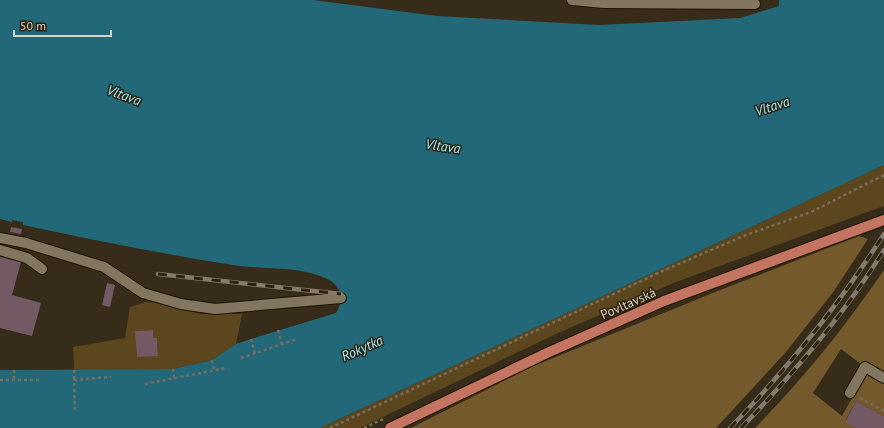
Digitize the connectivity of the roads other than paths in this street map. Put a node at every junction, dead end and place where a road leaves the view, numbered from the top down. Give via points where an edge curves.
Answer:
1 (572, 0) edge
2 (755, 4) dead end
3 (884, 220) edge
4 (0, 238) edge
5 (0, 250) edge
6 (42, 269) dead end
7 (341, 298) dead end
8 (884, 378) edge
9 (854, 395) road end
10 (390, 428) edge

1 - 2 lane via 604,3
3 - 10 main road, Povltavská via 664,301 547,352
4 - 7 lane via 104,267 143,293 181,304 215,309
5 - 6 lane via 26,258
8 - 9 lane via 865,367

